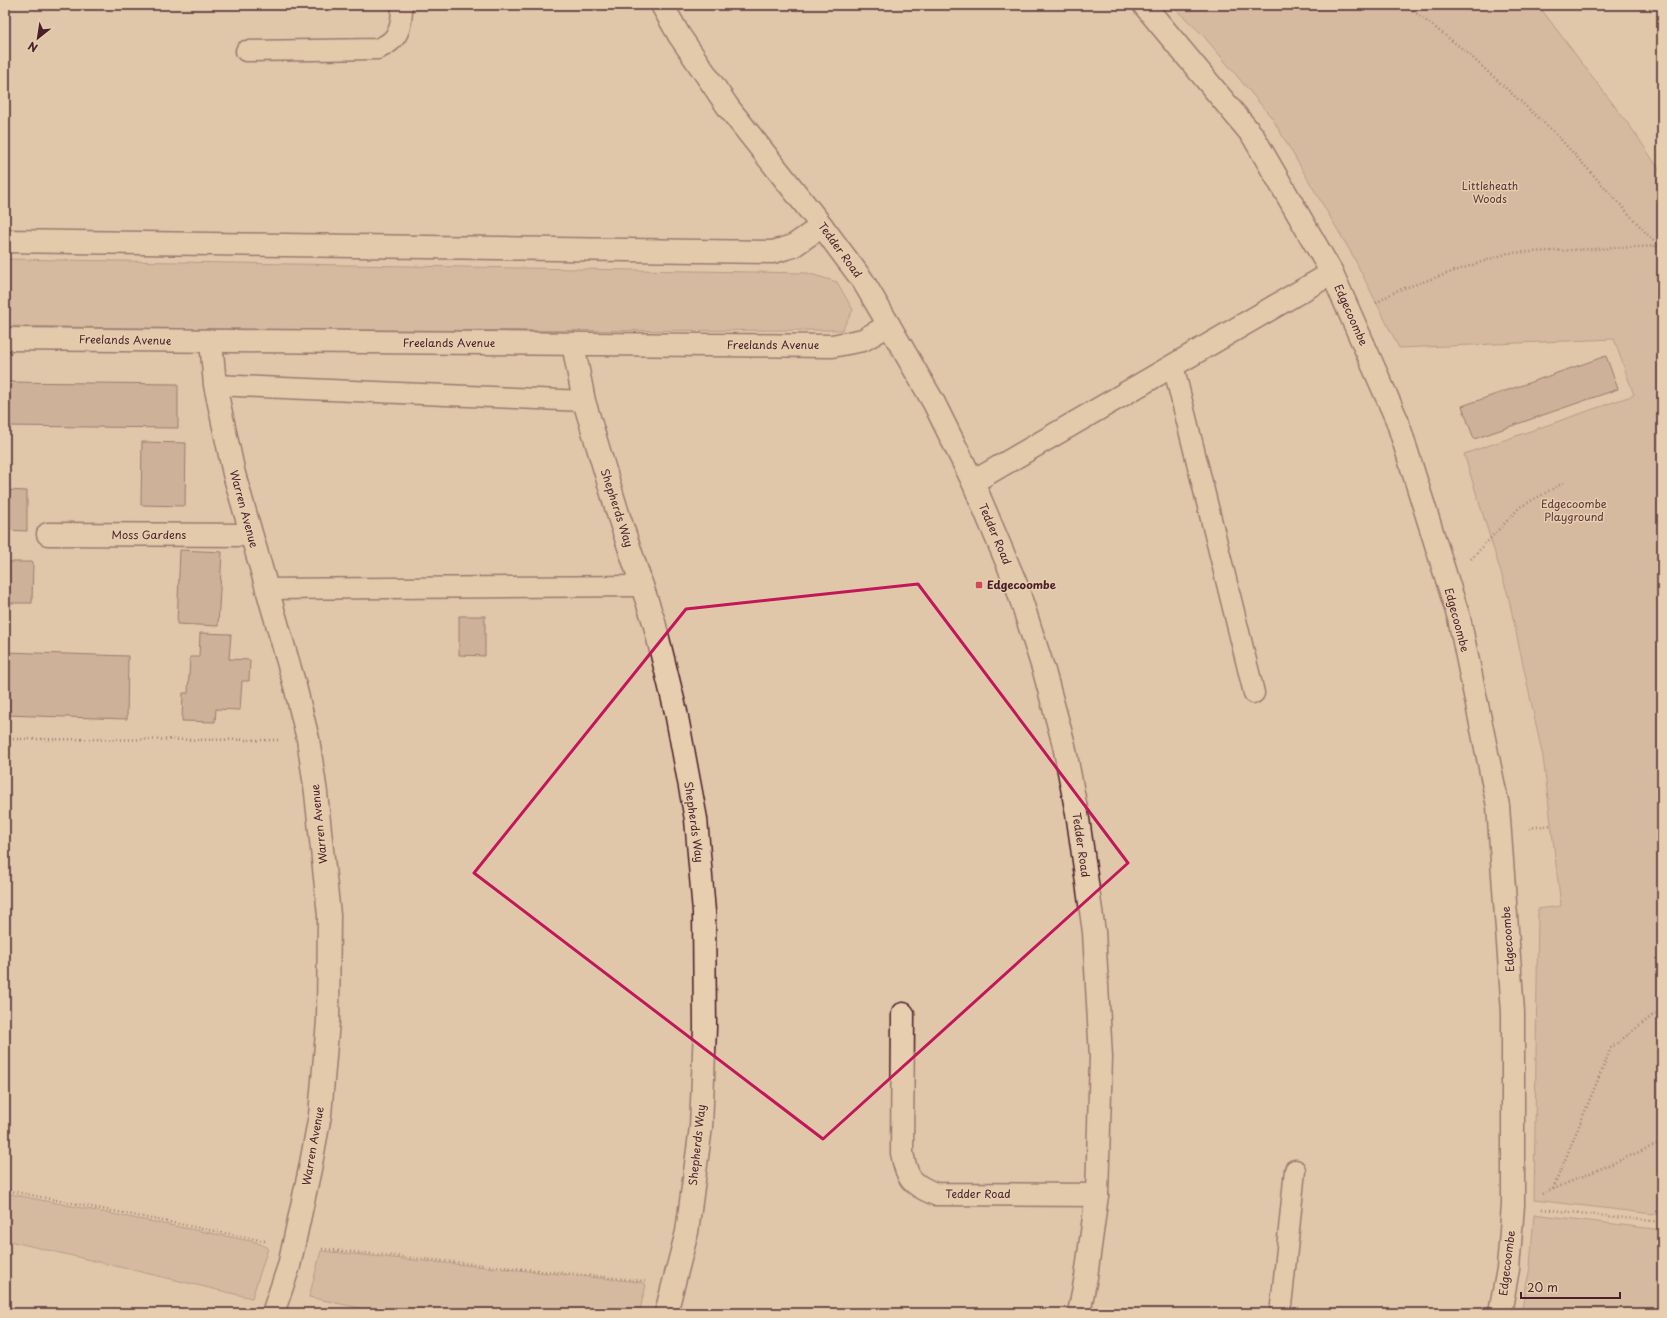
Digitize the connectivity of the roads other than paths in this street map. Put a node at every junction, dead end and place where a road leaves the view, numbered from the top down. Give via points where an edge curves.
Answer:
1 (402, 5) edge
2 (662, 5) edge
3 (1144, 5) edge
4 (246, 51) dead end
5 (822, 226) junction
6 (5, 242) edge
7 (1332, 273) junction
8 (889, 325) junction
9 (5, 339) edge
10 (210, 341) junction
11 (573, 344) junction
12 (1173, 366) junction
13 (215, 385) junction
14 (584, 401) junction
15 (973, 482) junction
16 (48, 534) dead end
17 (251, 535) junction
18 (643, 586) junction
19 (267, 589) junction
20 (1254, 694) dead end
21 (903, 1014) dead end
22 (1295, 1170) dead end
23 (1097, 1195) junction
24 (273, 1313) edge
25 (666, 1313) edge
26 (1080, 1313) edge
27 (1280, 1313) edge
28 (1500, 1313) edge

1 - 4 lane via 402,20 395,37 387,45 376,49
2 - 5 street, Tedder Road via 728,108
3 - 7 street, Edgecoombe via 1253,136
5 - 6 street via 792,246 773,252
5 - 8 street, Tedder Road via 863,281
7 - 12 street
7 - 28 street, Edgecoombe via 1397,420 1459,618 1498,806 1513,1012 1513,1205 1508,1269
8 - 11 street, Freelands Avenue via 863,340 832,346
8 - 15 street, Tedder Road via 934,403
9 - 10 street, Freelands Avenue
10 - 11 street, Freelands Avenue
10 - 13 street, Warren Avenue
11 - 14 street, Shepherds Way
12 - 15 street
12 - 20 lane
13 - 14 lane
13 - 17 street, Warren Avenue via 234,474
14 - 18 street, Shepherds Way
15 - 23 street, Tedder Road via 1016,584 1044,671 1064,745 1078,819 1094,932 1101,1057
16 - 17 street, Moss Gardens
17 - 19 street, Warren Avenue
18 - 19 lane
18 - 25 street, Shepherds Way via 676,712 696,819 704,912 705,1028 701,1128 687,1232
19 - 24 street, Warren Avenue via 308,739 329,915 328,1021 320,1115 289,1266
21 - 23 street, Tedder Road via 902,1153 906,1172 918,1187 935,1194
22 - 27 lane
23 - 26 street, Tedder Road

